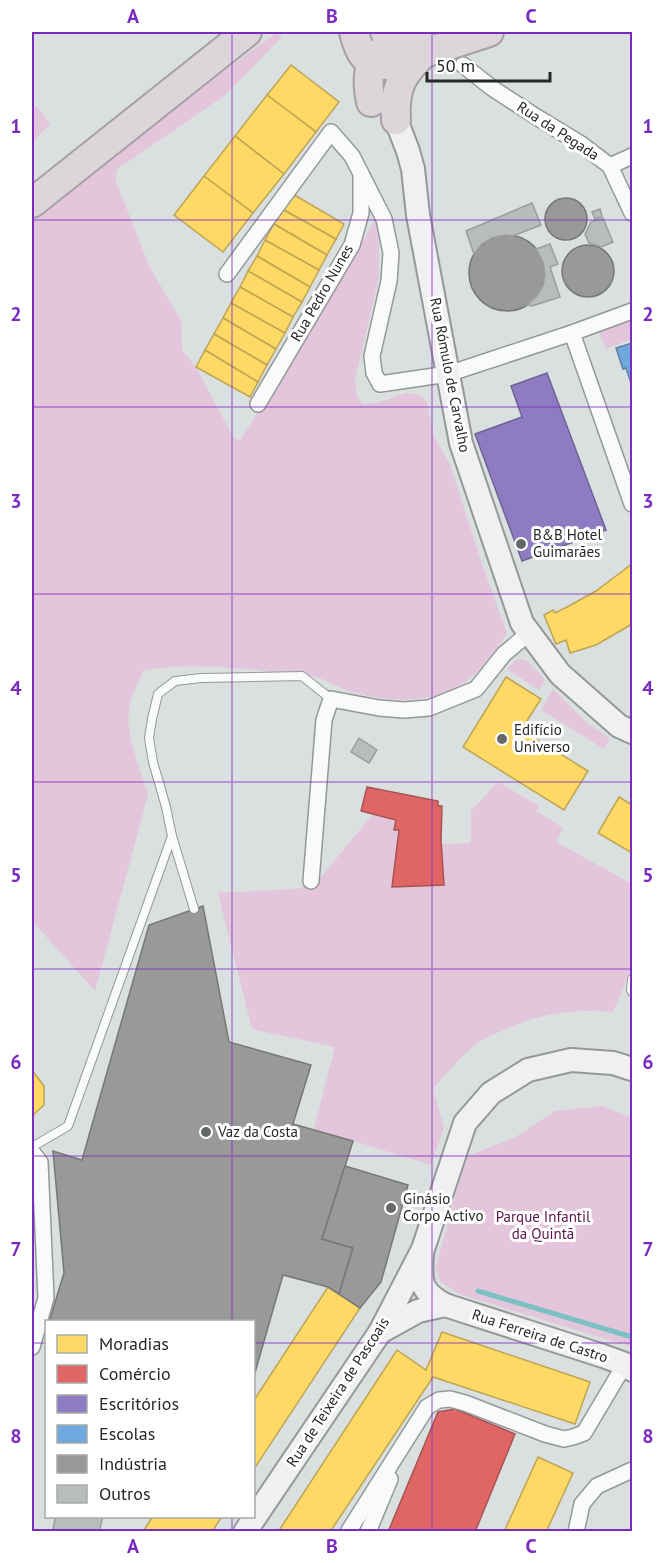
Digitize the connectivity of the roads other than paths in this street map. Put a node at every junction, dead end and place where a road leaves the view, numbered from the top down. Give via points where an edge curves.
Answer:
1 (218, 32) edge
2 (247, 32) edge
3 (345, 32) edge
4 (354, 32) edge
5 (364, 32) edge
6 (385, 32) edge
7 (489, 32) edge
8 (427, 40) edge
9 (373, 63) junction
10 (463, 65) dead end
11 (371, 102) junction
12 (396, 120) junction
13 (633, 156) edge
14 (610, 166) junction
15 (361, 174) junction
16 (32, 179) edge
17 (32, 203) edge
18 (633, 213) edge
19 (418, 215) junction
20 (228, 274) dead end
21 (633, 311) edge
22 (572, 333) junction
23 (448, 374) junction
24 (258, 404) dead end
25 (633, 504) edge
26 (529, 633) junction
27 (331, 699) junction
28 (633, 732) edge
29 (172, 836) junction
30 (311, 881) dead end
31 (194, 909) dead end
32 (633, 979) edge
33 (633, 993) edge
34 (633, 1069) edge
35 (32, 1147) edge
36 (32, 1152) edge
37 (423, 1249) junction
38 (445, 1305) junction
39 (380, 1332) junction
40 (32, 1347) edge
41 (629, 1367) edge
42 (406, 1440) junction
43 (633, 1470) edge
44 (255, 1517) edge
45 (254, 1518) edge
46 (351, 1531) edge
47 (245, 1532) edge
48 (368, 1532) edge
49 (576, 1532) edge

1 - 16 highway
2 - 17 highway
3 - 11 street, Rua Rómulo de Carvalho
4 - 9 highway via 365,59
5 - 9 street, Rua Rómulo de Carvalho
6 - 8 highway
7 - 8 highway
8 - 9 highway via 388,65
8 - 12 highway via 400,81
9 - 11 highway via 367,84
9 - 12 street, Rua Rómulo de Carvalho
10 - 14 street, Rua da Pegada
11 - 19 street, Rua Rómulo de Carvalho via 397,153
12 - 19 street, Rua Rómulo de Carvalho via 413,169
13 - 14 street
14 - 18 street, Rua da Pegada
15 - 20 street via 352,156 331,132
15 - 23 street via 384,219 391,254 372,356 374,373 380,384
15 - 24 street, Rua Pedro Nunes via 361,213 352,245
19 - 23 street, Rua Rómulo de Carvalho
21 - 22 street
22 - 23 street
22 - 25 street
23 - 26 street, Rua Rómulo de Carvalho via 461,443 522,623
26 - 27 street via 504,654 476,689 429,708 379,708
26 - 28 street, Rua Rómulo de Carvalho via 560,674 619,726
27 - 29 lane via 302,676 175,681 158,694 149,738
27 - 30 street via 324,720
29 - 31 lane
29 - 35 lane via 68,1126
32 - 33 lane
34 - 37 street via 613,1063 571,1060 528,1070 491,1093 465,1123
36 - 40 street via 40,1162 46,1298
37 - 38 street, Rua Ferreira de Castro via 421,1280 431,1297
37 - 39 street, Rua de Teixeira de Pascoais
38 - 39 street via 418,1311
38 - 41 street, Rua Ferreira de Castro
39 - 44 street, Rua de Teixeira de Pascoais
41 - 42 street via 584,1432 573,1437 544,1434 450,1399 427,1407
42 - 46 street
42 - 48 street
43 - 49 street via 597,1485 582,1504
45 - 47 street, Rua de Teixeira de Pascoais

